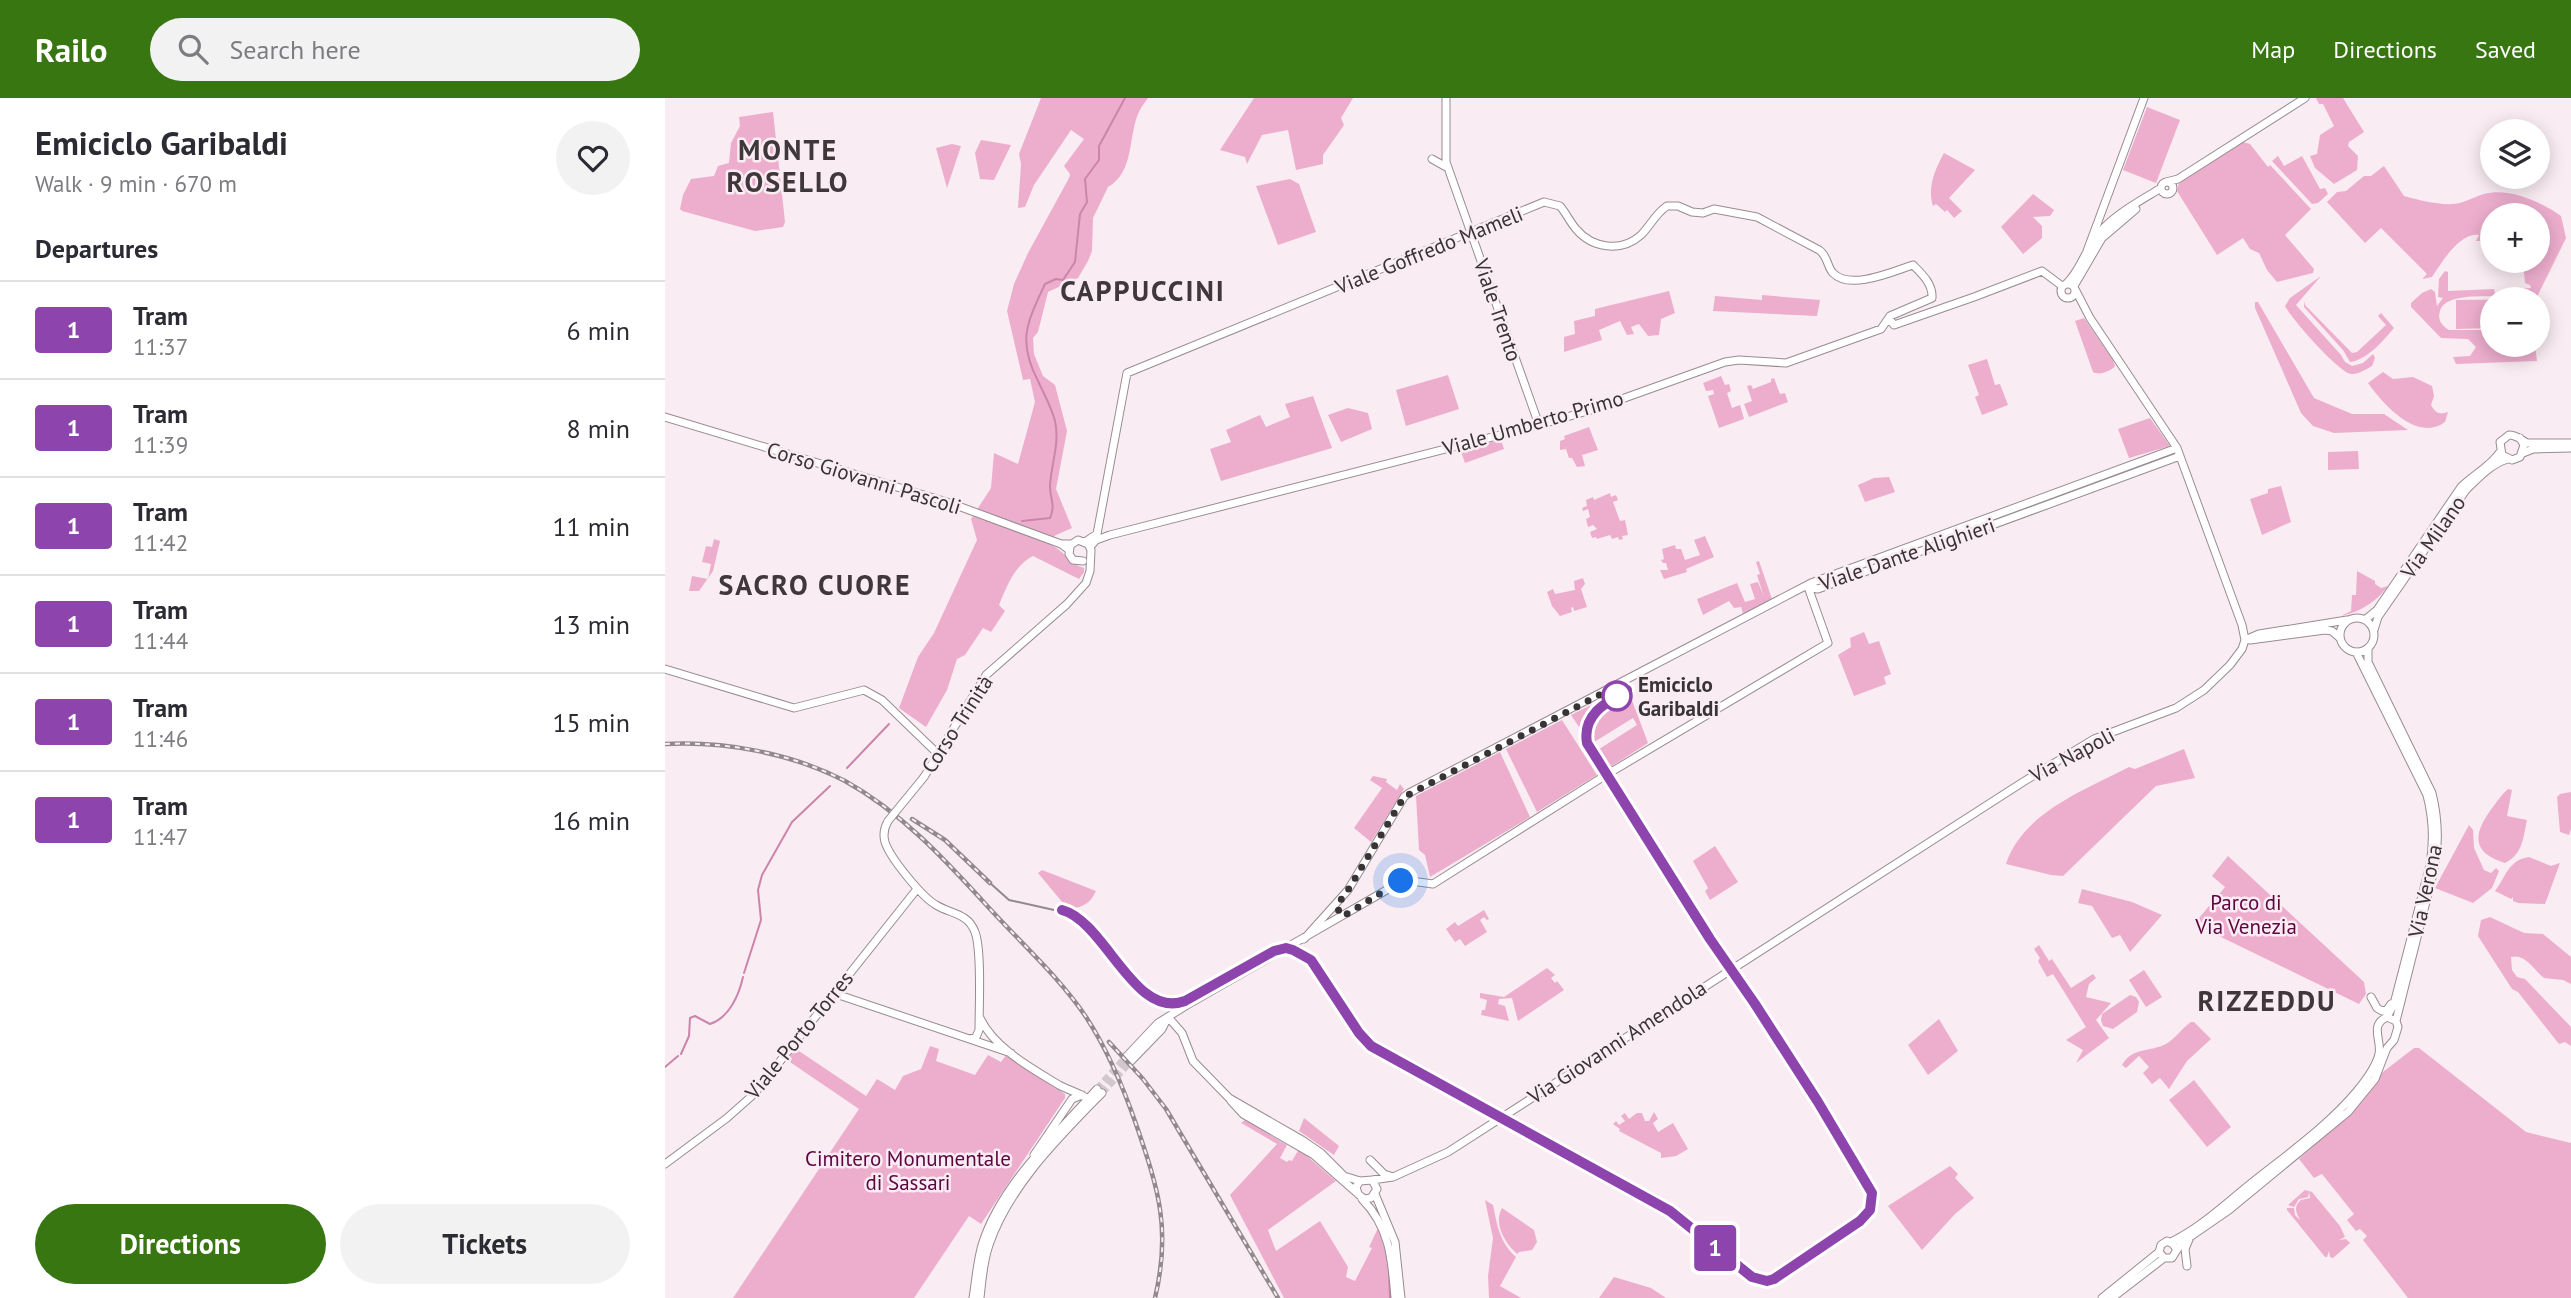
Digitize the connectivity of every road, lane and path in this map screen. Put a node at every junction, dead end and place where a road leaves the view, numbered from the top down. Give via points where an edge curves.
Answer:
1 (1445, 98) edge
2 (2144, 98) edge
3 (2305, 98) edge
4 (1432, 159) dead end
5 (1448, 168) junction
6 (2166, 187) junction
7 (1471, 233) junction
8 (2087, 251) junction
9 (2069, 286) junction
10 (2067, 298) junction
11 (1890, 316) junction
12 (2089, 317) junction
13 (665, 417) edge
14 (1539, 425) junction
15 (2521, 438) junction
16 (2571, 443) edge
17 (2571, 448) edge
18 (2179, 452) junction
19 (2500, 452) junction
20 (2523, 454) junction
21 (2508, 459) junction
22 (2132, 463) junction
23 (2135, 472) junction
24 (1070, 547) junction
25 (1088, 547) junction
26 (1083, 561) junction
27 (1089, 575) junction
28 (1808, 587) junction
29 (2348, 620) junction
30 (2366, 620) junction
31 (2242, 625) junction
32 (2374, 630) junction
33 (2260, 637) junction
34 (2340, 639) junction
35 (2245, 640) junction
36 (2368, 649) junction
37 (2356, 652) junction
38 (2238, 655) junction
39 (665, 669) edge
40 (938, 754) junction
41 (1907, 855) joint
42 (917, 889) junction
43 (1337, 905) junction
44 (1345, 915) junction
45 (1304, 939) junction
46 (833, 993) junction
47 (2371, 996) dead end
48 (2396, 998) junction
49 (979, 1014) junction
50 (1168, 1017) junction
51 (2387, 1017) junction
52 (2396, 1021) junction
53 (969, 1039) junction
54 (2378, 1042) junction
55 (2389, 1045) junction
56 (1011, 1053) junction
57 (1128, 1059) tunnel mouth
58 (1061, 1086) junction
59 (1229, 1098) junction
60 (1086, 1101) junction
61 (1068, 1104) junction
62 (1370, 1160) dead end
63 (665, 1164) edge
64 (1020, 1177) junction
65 (1394, 1177) junction
66 (1360, 1178) junction
67 (1372, 1180) junction
68 (1378, 1192) junction
69 (1359, 1195) junction
70 (2191, 1236) junction
71 (2171, 1242) junction
72 (2176, 1250) junction
73 (2162, 1255) junction
74 (2187, 1266) dead end
75 (973, 1298) edge
76 (980, 1298) edge
77 (1395, 1298) edge
78 (1401, 1298) edge
79 (2102, 1298) edge
80 (2112, 1298) edge

1 - 5 main road, Viale Trento
2 - 8 main road
3 - 6 main road
4 - 5 main road
5 - 7 main road, Viale Trento
6 - 8 main road via 2114,219
6 - 9 main road via 2102,238
7 - 11 main road, Viale Goffredo Mameli via 1549,202 1560,206 1587,239 1601,245 1618,246 1640,236 1667,206 1757,217 1824,254 1839,277 1867,281 1913,265 1926,278 1932,298
7 - 14 main road, Viale Trento
7 - 25 main road, Viale Goffredo Mameli via 1126,373 1097,534
8 - 9 main road
9 - 10 main road via 2073,295
9 - 10 main road via 2062,295
9 - 11 main road via 2042,271 1894,325
9 - 12 main road
10 - 12 main road
11 - 14 main road, Viale Umberto Primo via 1881,329 1786,363 1725,362
12 - 18 main road
13 - 24 main road, Corso Giovanni Pascoli via 959,506
14 - 25 main road, Viale Umberto Primo via 1109,535
15 - 16 main road via 2528,443
15 - 19 main road via 2506,436 2500,442
15 - 20 main road
17 - 20 main road via 2533,449
18 - 22 main road, Viale Dante Alighieri
18 - 23 main road, Viale Dante Alighieri
18 - 31 main road
19 - 21 main road
19 - 30 main road, Via Milano via 2462,487
20 - 21 main road
21 - 32 main road, Via Milano via 2466,490 2378,617
22 - 23 main road
22 - 28 main road, Viale Dante Alighieri
23 - 28 main road, Viale Dante Alighieri via 1818,589
24 - 25 main road, Corso Giovanni Pascoli via 1078,540
24 - 26 main road via 1073,559
25 - 26 main road
25 - 27 main road
26 - 27 main road
27 - 40 main road, Corso Trinità via 1067,604 986,675
28 - 43 main road via 1404,797
28 - 44 main road via 1828,643 1433,884 1404,880
29 - 30 main road
29 - 33 main road
29 - 34 main road
30 - 32 main road
31 - 33 main road
31 - 35 main road
32 - 36 main road
33 - 34 main road via 2325,630
33 - 35 main road
33 - 38 main road
34 - 37 main road
35 - 38 main road, Via Napoli
36 - 37 main road
36 - 52 main road, Via Verona via 2368,662 2432,793 2436,811 2435,866
37 - 48 main road, Via Verona via 2431,811 2433,849
38 - 41 main road, Via Napoli via 2214,683 2176,708 2094,739
39 - 40 main road via 794,708 864,690 882,700
40 - 42 main road, Corso Trinità, bridge via 884,831 887,846
41 - 65 main road, Via Giovanni Amendola via 1448,1152
42 - 46 main road, Viale Porto Torres
42 - 49 main road, Corso Trinità via 937,906 964,917 974,929
43 - 44 main road via 1340,915
43 - 45 main road
44 - 45 main road
45 - 50 main road
46 - 53 main road
46 - 63 main road, Viale Porto Torres via 754,1094
47 - 48 main road via 2384,1011
48 - 51 main road, Via Verona
49 - 53 main road via 979,1032
49 - 56 main road via 988,1032
50 - 57 main road
50 - 59 main road via 1182,1033 1193,1061
51 - 52 main road
51 - 54 main road via 2378,1026
52 - 55 main road via 2396,1036
53 - 56 main road
54 - 55 main road
54 - 71 main road via 2373,1068 2352,1097 2208,1218
55 - 70 main road via 2375,1079 2347,1112
56 - 58 main road
58 - 60 main road
58 - 61 main road via 1069,1094
59 - 66 main road via 1302,1140 1345,1175
59 - 69 main road via 1243,1114 1314,1155
60 - 60 main road via 1098,1091 1088,1095
60 - 61 main road via 1072,1099
60 - 64 main road
60 - 76 main road via 1003,1214 988,1248
61 - 64 main road
62 - 65 main road
64 - 75 main road via 987,1232
65 - 67 main road, Via Giovanni Amendola
65 - 68 main road, Via Giovanni Amendola
66 - 67 main road
66 - 69 main road
67 - 68 main road
68 - 69 main road via 1371,1198
68 - 78 main road via 1398,1255
69 - 77 main road via 1385,1230
70 - 72 main road
70 - 74 main road via 2185,1249
71 - 72 main road
71 - 73 main road via 2159,1247
72 - 73 main road via 2172,1258
73 - 79 main road
73 - 80 main road

